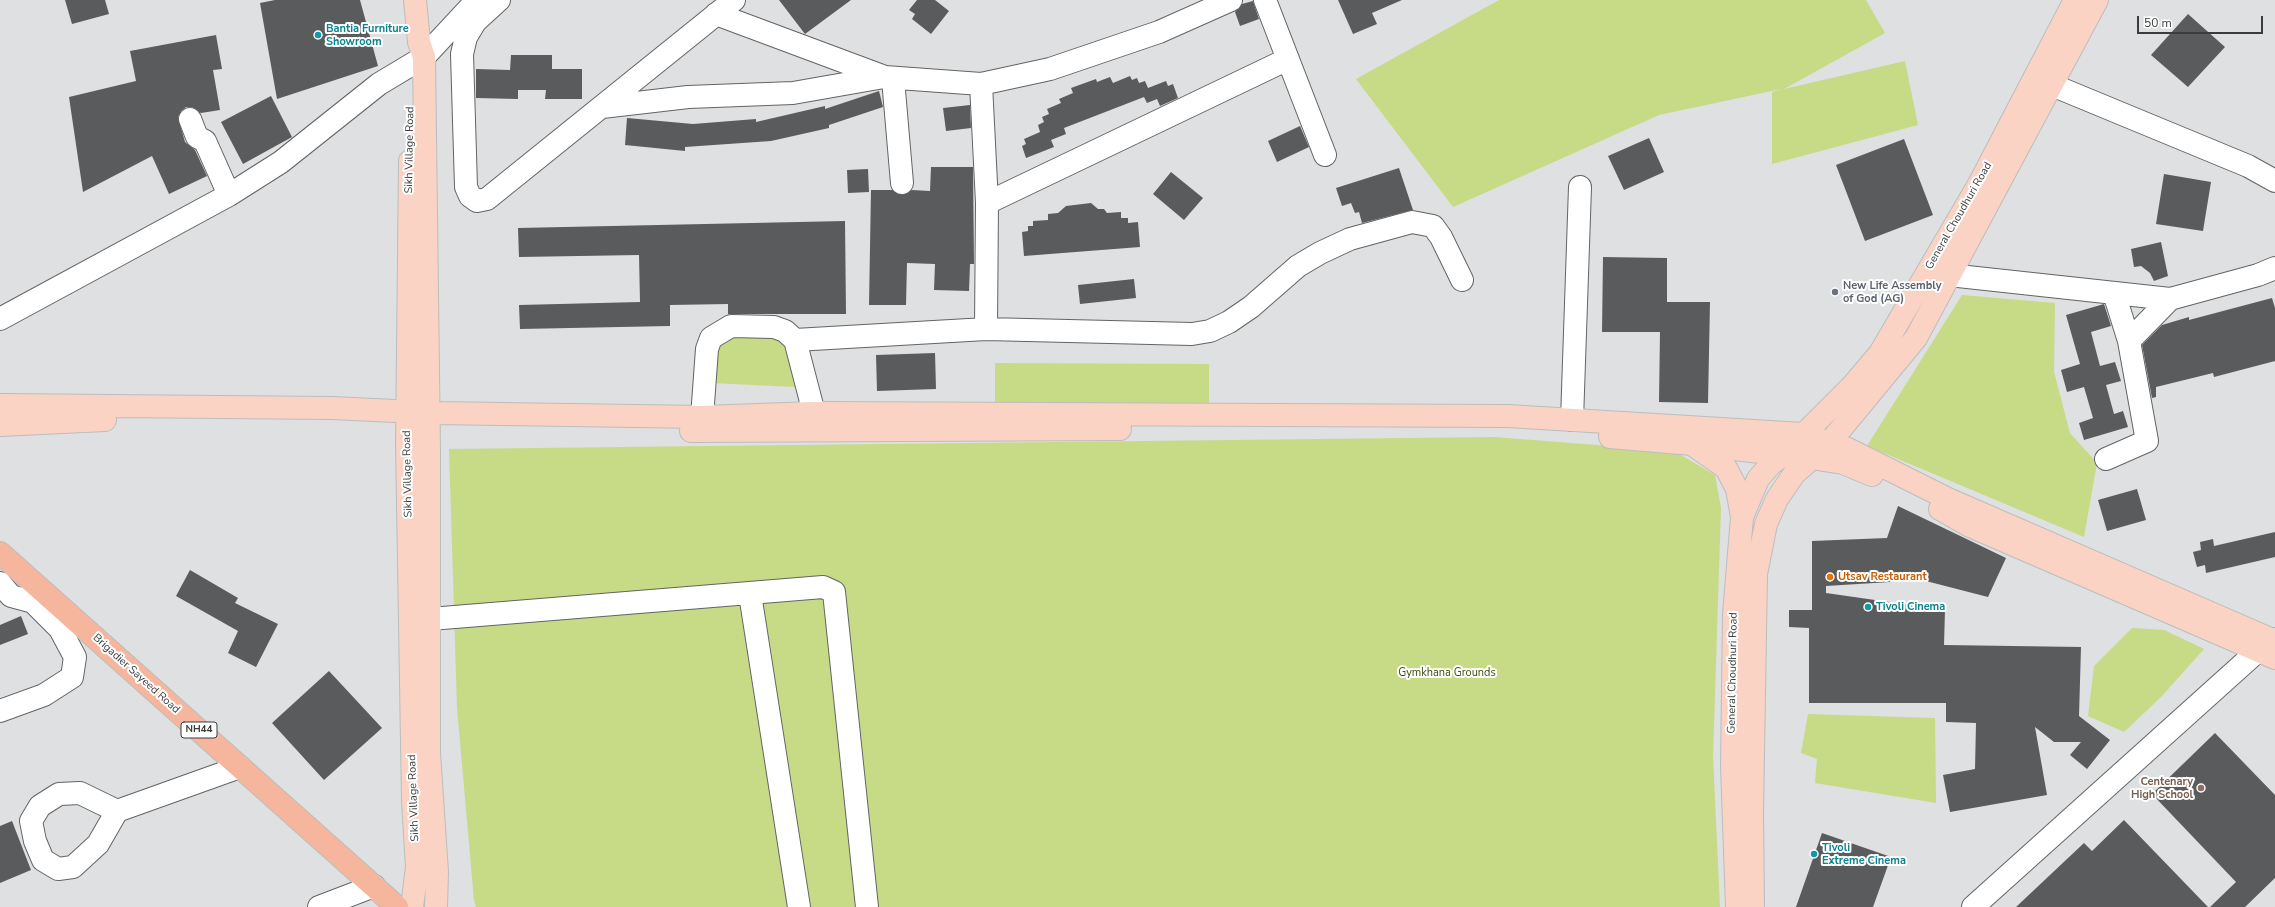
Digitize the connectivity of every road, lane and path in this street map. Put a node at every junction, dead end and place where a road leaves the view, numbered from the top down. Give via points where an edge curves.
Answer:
1 (415, 0) edge
2 (477, 0) edge
3 (499, 0) edge
4 (734, 0) edge
5 (1231, 0) edge
6 (1265, 0) edge
7 (2075, 0) edge
8 (2097, 0) edge
9 (716, 14) junction
10 (417, 54) junction
11 (1288, 59) junction
12 (889, 78) junction
13 (981, 84) junction
14 (2052, 85) junction
15 (602, 107) junction
16 (190, 119) dead end
17 (1325, 155) dead end
18 (2275, 181) edge
19 (902, 182) dead end
20 (1580, 187) dead end
21 (229, 194) junction
22 (987, 203) junction
23 (2275, 268) edge
24 (1949, 276) junction
25 (1462, 280) dead end
26 (2114, 293) junction
27 (2170, 299) junction
28 (0, 320) edge
29 (986, 329) junction
30 (795, 340) junction
31 (2129, 341) junction
32 (0, 405) edge
33 (814, 413) junction
34 (418, 418) junction
35 (1572, 420) junction
36 (1848, 420) junction
37 (701, 424) junction
38 (0, 425) edge
39 (1803, 434) junction
40 (1739, 440) junction
41 (1830, 442) junction
42 (1692, 444) junction
43 (1784, 454) junction
44 (1861, 455) junction
45 (1811, 458) junction
46 (2106, 459) dead end
47 (1742, 517) junction
48 (0, 553) edge
49 (4, 593) edge
50 (750, 594) junction
51 (430, 619) junction
52 (2270, 644) edge
53 (0, 711) edge
54 (240, 767) junction
55 (117, 812) dead end
56 (374, 886) junction
57 (319, 907) edge
58 (397, 907) edge
59 (412, 907) edge
60 (436, 907) edge
61 (799, 907) edge
62 (867, 907) edge
63 (1737, 907) edge
64 (1753, 907) edge
65 (1973, 907) edge

1 - 10 main road, Sikh Village Road
2 - 10 street
3 - 15 street via 475,22 466,37 462,54 466,187 470,196 477,201 487,199
4 - 9 street
5 - 13 street via 1159,32 1050,69
6 - 11 street
7 - 39 main road, General Choudhuri Road via 1979,184 1880,353 1853,385
8 - 14 main road, General Choudhuri Road
9 - 12 street
9 - 15 street
10 - 21 street via 281,162
10 - 34 main road, Sikh Village Road
11 - 17 street
11 - 22 street
12 - 13 street
12 - 15 street via 793,93 688,97
12 - 19 street
13 - 22 street
14 - 18 street via 2248,166
14 - 24 main road, General Choudhuri Road
16 - 21 street via 197,137 205,141
20 - 35 street
21 - 28 street
22 - 29 street
23 - 27 street via 2258,276
24 - 26 street
24 - 36 main road, General Choudhuri Road via 1916,338
25 - 29 street via 1433,226 1412,222 1350,239 1320,253 1298,266 1251,307 1210,331 1192,334
26 - 27 street
26 - 31 street
27 - 31 street
29 - 30 street
30 - 33 street
30 - 37 street via 785,331 774,327 731,326 711,338 707,348
31 - 46 street via 2147,441
32 - 34 main road via 332,408
33 - 35 main road via 1508,416
33 - 37 main road
34 - 37 main road
34 - 38 main road via 93,420
34 - 51 main road
34 - 59 main road, Sikh Village Road via 413,801 417,867
35 - 40 main road
36 - 41 main road, General Choudhuri Road
36 - 44 main road
37 - 42 main road via 1494,428
39 - 40 main road
39 - 41 main road
39 - 43 main road, General Choudhuri Road
40 - 42 main road
40 - 43 main road
41 - 44 main road
41 - 45 main road, General Choudhuri Road
42 - 47 main road via 1726,468 1737,489
43 - 45 main road
43 - 47 main road, General Choudhuri Road via 1771,464 1758,480
44 - 52 main road via 1948,499
45 - 52 main road via 1842,463 1878,477 1970,526
45 - 64 main road, General Choudhuri Road via 1794,474 1777,499 1766,524 1756,574
47 - 63 main road, General Choudhuri Road via 1734,614 1732,766
48 - 54 highway, Brigadier Sayeed Road / NH44
49 - 53 street via 33,602 60,629 75,657 72,677 44,695
50 - 51 street
50 - 61 street
50 - 62 street via 823,587 834,592
51 - 60 main road via 429,753 437,872
52 - 65 street
54 - 55 street
54 - 56 highway, Brigadier Sayeed Road / NH44
56 - 57 street
56 - 58 highway, Brigadier Sayeed Road / NH44

